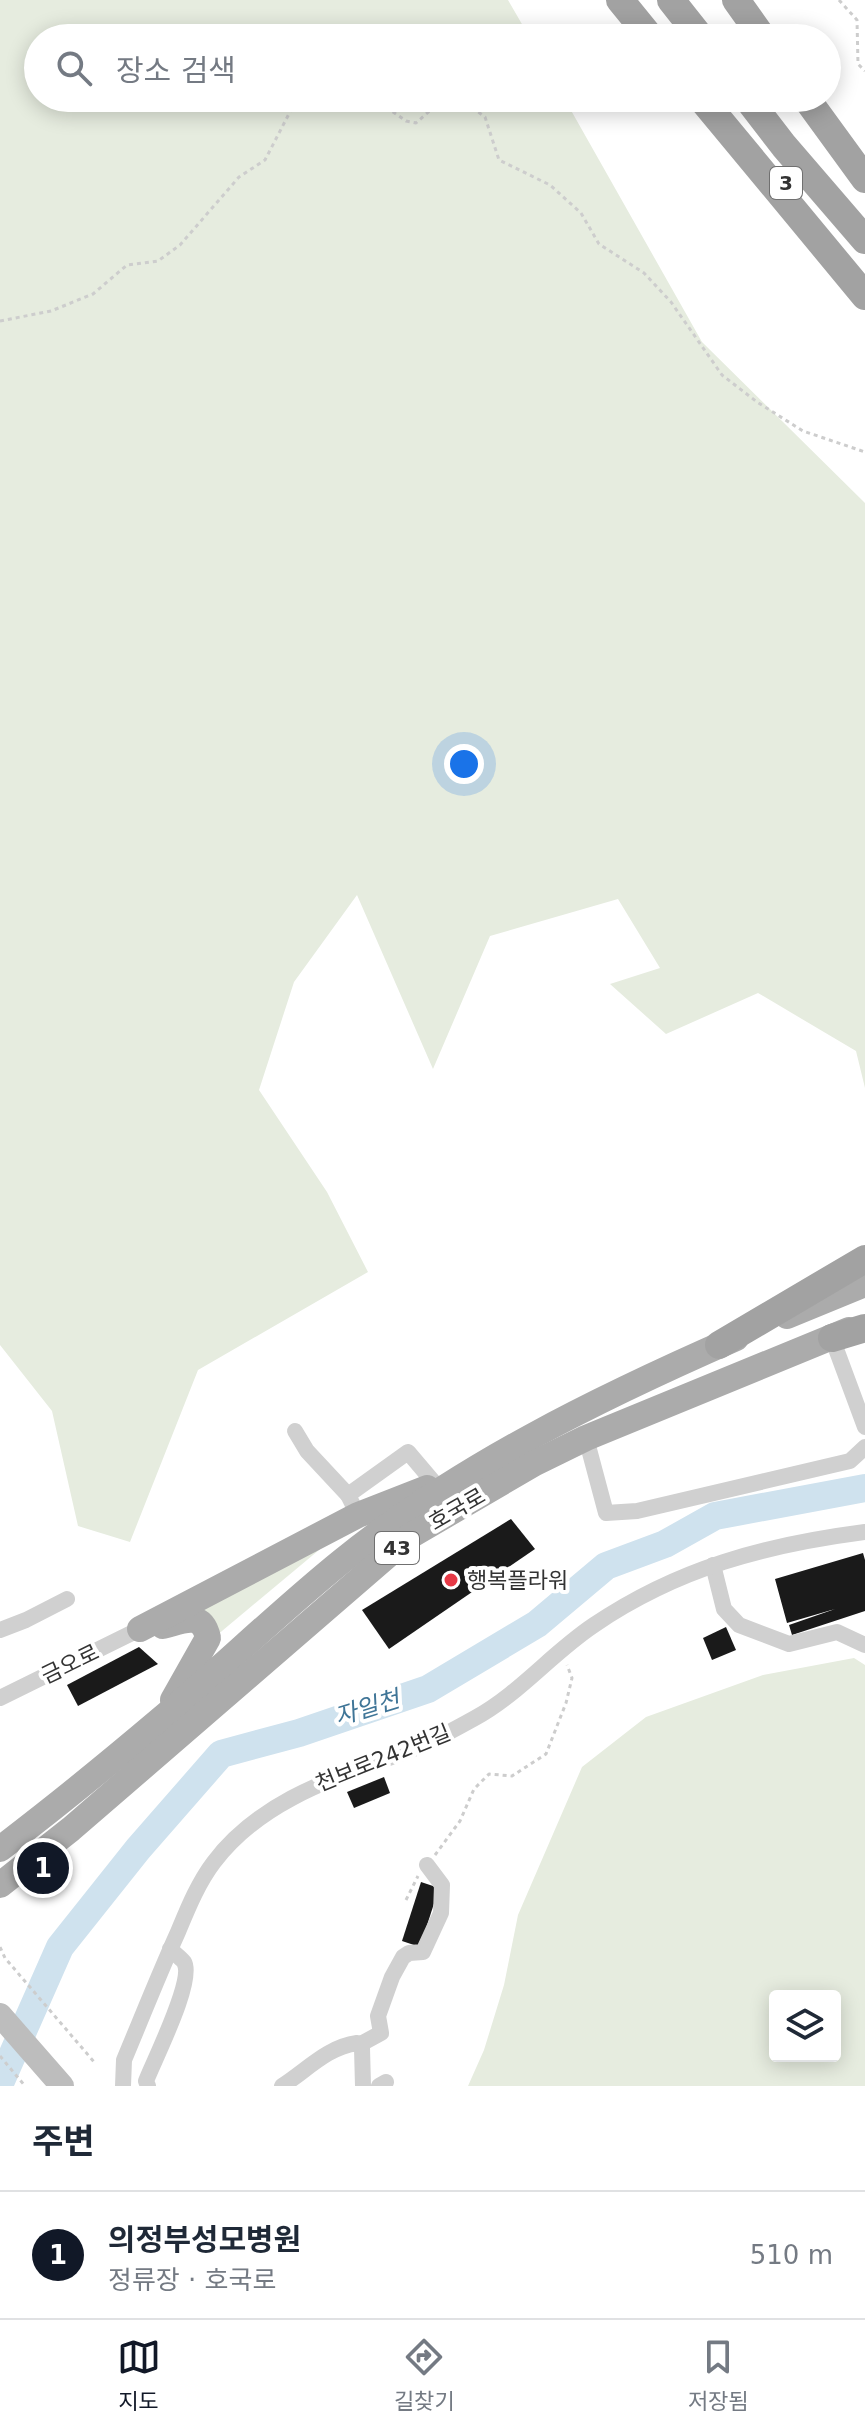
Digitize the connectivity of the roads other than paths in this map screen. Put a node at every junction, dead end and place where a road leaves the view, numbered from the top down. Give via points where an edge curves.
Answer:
1 (620, 0) edge
2 (671, 0) edge
3 (736, 0) edge
4 (640, 24) edge
5 (690, 24) edge
6 (753, 24) edge
7 (715, 112) edge
8 (717, 112) edge
9 (758, 112) edge
10 (816, 112) edge
11 (863, 175) edge
12 (865, 240) edge
13 (865, 268) edge
14 (865, 296) edge
15 (865, 1259) edge
16 (865, 1284) edge
17 (865, 1326) edge
18 (832, 1338) junction
19 (719, 1345) junction
20 (865, 1427) edge
21 (295, 1431) dead end
22 (586, 1438) junction
23 (865, 1447) edge
24 (507, 1450) junction
25 (436, 1485) junction
26 (353, 1505) junction
27 (865, 1532) edge
28 (713, 1565) junction
29 (67, 1599) dead end
30 (140, 1629) junction
31 (0, 1630) edge
32 (865, 1645) edge
33 (0, 1698) edge
34 (161, 1719) junction
35 (0, 1849) edge
36 (427, 1865) road end
37 (24, 1866) junction
38 (0, 1885) edge
39 (0, 1896) edge
40 (170, 1949) junction
41 (0, 2015) edge
42 (359, 2045) junction
43 (57, 2080) edge
44 (365, 2082) edge
45 (123, 2086) edge
46 (148, 2086) edge
47 (282, 2086) edge

1 - 4 highway
2 - 5 highway
3 - 6 highway
7 - 14 highway
8 - 13 highway, 3
9 - 12 highway, 3
10 - 11 highway
15 - 19 highway
16 - 19 main road, 호국로 / 43
17 - 18 highway
18 - 20 street
18 - 22 main road, 호국로 / 43
19 - 24 main road, 호국로 / 43
21 - 26 street
22 - 23 street via 606,1513 637,1511 850,1461
22 - 37 main road, 호국로 / 43 via 410,1536
24 - 25 main road
24 - 34 main road, 호국로 / 43 via 343,1560
25 - 26 main road
25 - 26 street via 408,1452
26 - 30 main road
27 - 28 street, 천보로242번길 via 786,1545
28 - 32 street via 724,1609 739,1625 789,1644 837,1632
28 - 40 street, 천보로242번길 via 659,1587 592,1626 479,1716 424,1745 339,1775 268,1810 214,1861
29 - 31 street
30 - 33 street, 금오로
30 - 34 main road via 189,1619 202,1624 207,1633 208,1642
34 - 35 main road, 호국로 / 43
36 - 42 street via 442,1885 441,1913 423,1952 403,1957 392,1977 378,2016 381,2033
37 - 38 main road, 호국로 / 43
37 - 39 main road
40 - 45 street, 천보로242번길 via 124,2060
40 - 46 street via 187,1972
41 - 43 main road
42 - 44 street
42 - 47 street via 323,2055

